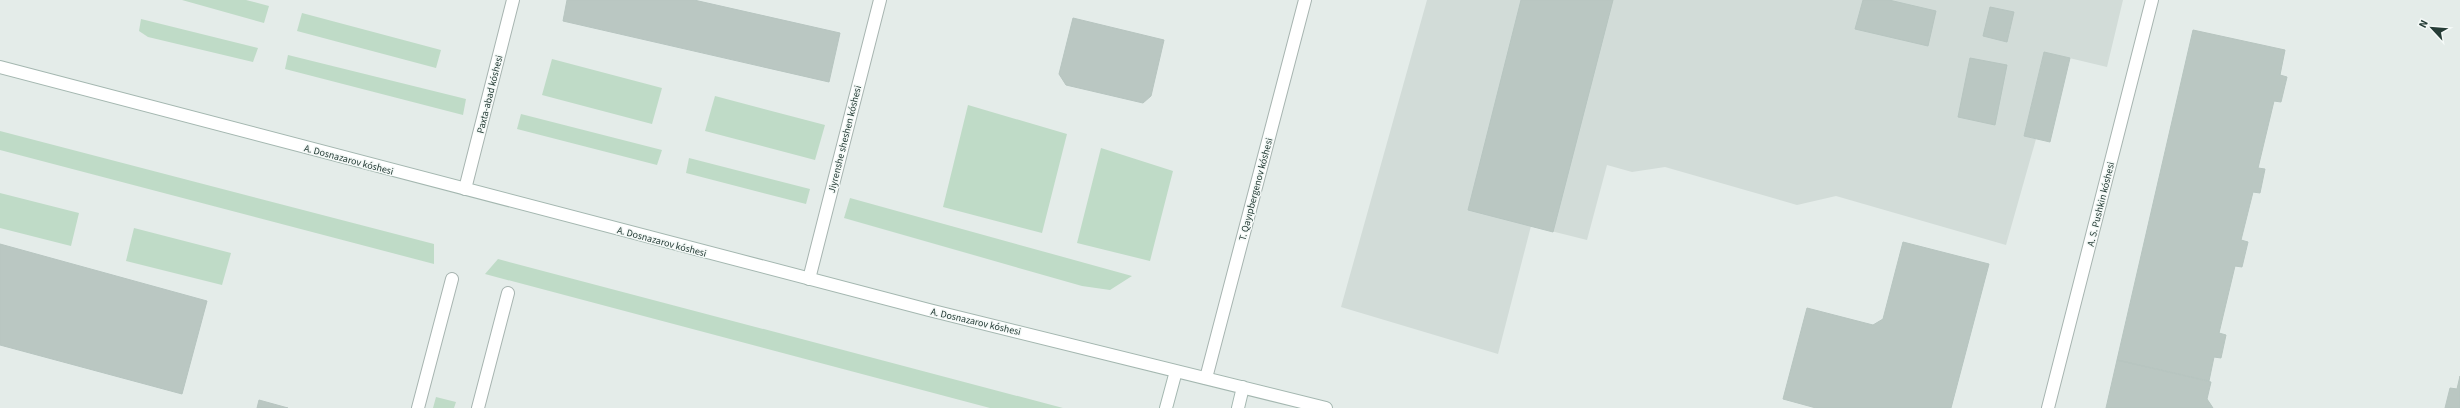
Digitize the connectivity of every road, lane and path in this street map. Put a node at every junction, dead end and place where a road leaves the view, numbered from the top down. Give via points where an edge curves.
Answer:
1 (513, 0) edge
2 (880, 0) edge
3 (1305, 0) edge
4 (2152, 0) edge
5 (0, 67) edge
6 (465, 189) junction
7 (452, 279) dead end
8 (808, 279) junction
9 (508, 293) dead end
10 (1176, 371) junction
11 (1206, 378) junction
12 (1243, 387) junction
13 (418, 408) edge
14 (478, 408) edge
15 (1166, 408) edge
16 (1238, 408) edge
17 (1326, 408) edge
18 (2048, 408) edge

1 - 6 street, Paxta-abad kóshesi
2 - 8 street, Jiyrenshe sheshen kóshesi
3 - 11 street, T. Qayıpbergenov kóshesi
4 - 18 street, A. S. Pushkin kóshesi
5 - 6 street, A. Dosnazarov kóshesi
6 - 8 street, A. Dosnazarov kóshesi
7 - 13 street
8 - 10 street, A. Dosnazarov kóshesi
9 - 14 street
10 - 11 street, A. Dosnazarov kóshesi
10 - 15 street
11 - 12 street, A. Dosnazarov kóshesi
12 - 16 street
12 - 17 street, A. Dosnazarov kóshesi

